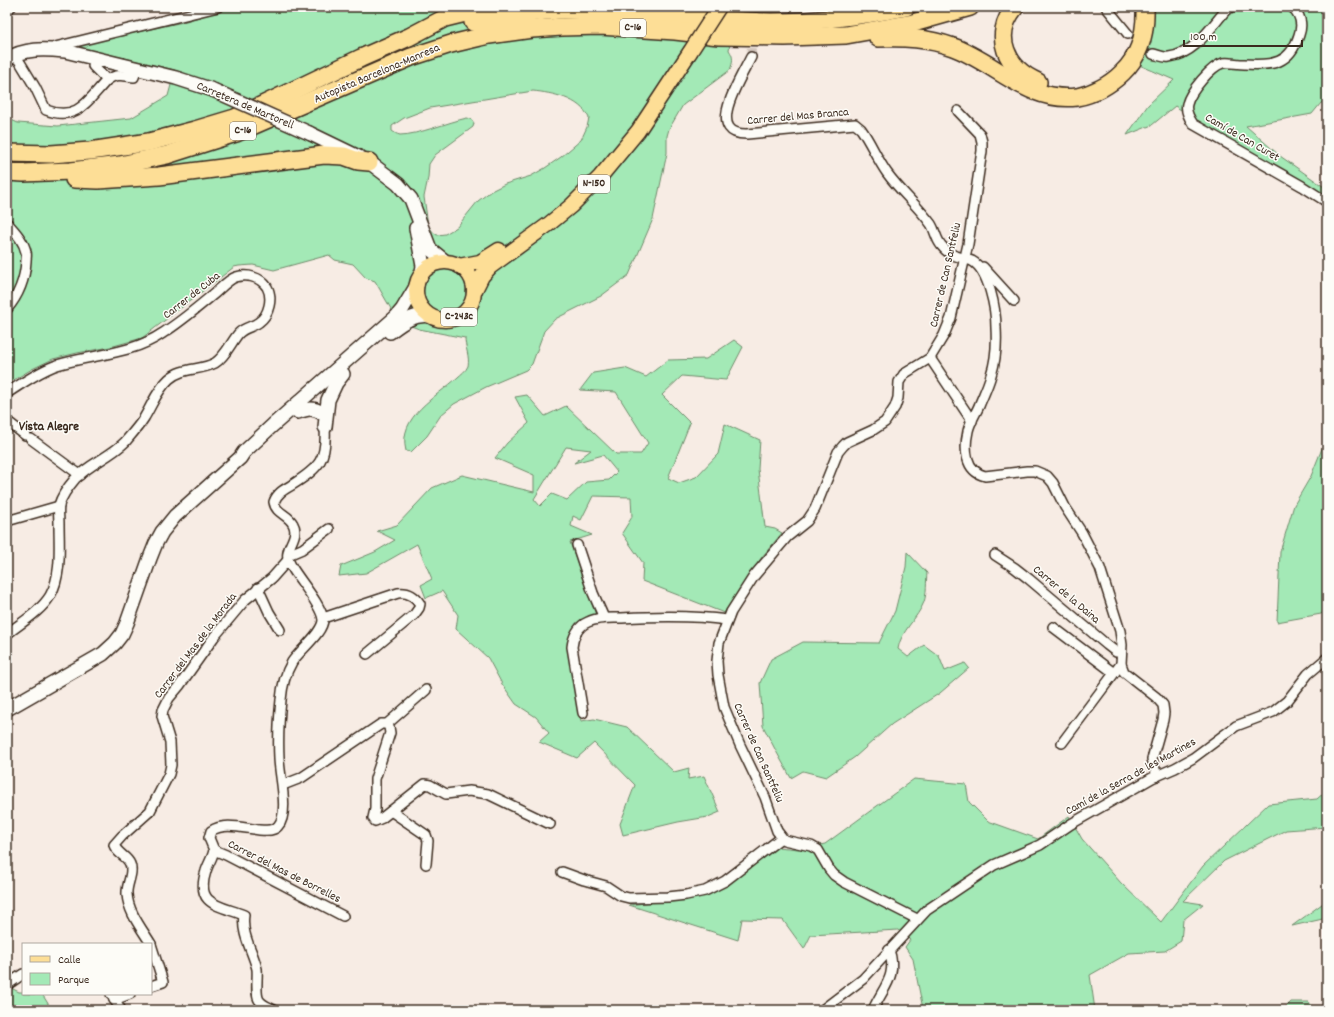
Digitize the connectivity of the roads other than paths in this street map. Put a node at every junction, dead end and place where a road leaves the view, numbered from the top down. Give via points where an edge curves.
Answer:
1 (11, 7) edge
2 (218, 7) edge
3 (490, 7) edge
4 (711, 7) edge
5 (719, 7) edge
6 (906, 7) edge
7 (970, 7) edge
8 (1015, 7) edge
9 (1106, 7) edge
10 (1136, 7) edge
11 (1145, 7) edge
12 (1232, 7) edge
13 (1292, 7) edge
14 (199, 9) edge
15 (7, 10) edge
16 (1128, 34) dead end
17 (409, 37) junction
18 (816, 37) junction
19 (48, 49) junction
20 (686, 52) junction
21 (1153, 54) dead end
22 (9, 57) edge
23 (751, 57) tunnel mouth
24 (95, 58) junction
25 (138, 69) junction
26 (108, 80) junction
27 (958, 111) dead end
28 (7, 153) edge
29 (368, 162) junction
30 (15, 173) edge
31 (1327, 202) edge
32 (415, 207) junction
33 (7, 223) edge
34 (963, 259) junction
35 (975, 263) junction
36 (453, 264) junction
37 (419, 280) junction
38 (474, 292) junction
39 (1014, 301) dead end
40 (7, 309) edge
41 (430, 316) junction
42 (930, 358) junction
43 (343, 374) junction
44 (324, 380) junction
45 (7, 394) edge
46 (315, 398) junction
47 (298, 412) junction
48 (322, 412) junction
49 (7, 421) edge
50 (972, 421) junction
51 (325, 427) junction
52 (240, 458) junction
53 (80, 475) junction
54 (59, 506) junction
55 (7, 521) edge
56 (328, 529) dead end
57 (577, 545) dead end
58 (995, 555) dead end
59 (288, 558) junction
60 (258, 588) junction
61 (323, 618) junction
62 (604, 618) junction
63 (727, 620) junction
64 (1054, 627) dead end
65 (280, 630) dead end
66 (7, 634) edge
67 (1121, 652) junction
68 (367, 654) dead end
69 (1327, 658) edge
70 (1121, 664) junction
71 (1114, 673) junction
72 (426, 690) dead end
73 (7, 709) edge
74 (583, 714) dead end
75 (387, 724) junction
76 (1062, 743) dead end
77 (1157, 776) junction
78 (283, 784) junction
79 (391, 811) junction
80 (550, 824) dead end
81 (781, 838) junction
82 (214, 850) junction
83 (426, 864) dead end
84 (562, 872) dead end
85 (343, 916) dead end
86 (917, 919) junction
87 (150, 943) edge
88 (152, 947) edge
89 (889, 950) junction
90 (22, 975) edge
91 (7, 985) edge
92 (152, 986) edge
93 (124, 995) edge
94 (112, 997) edge
95 (121, 1010) edge
96 (274, 1010) edge
97 (822, 1010) edge
98 (873, 1010) edge

1 - 15 street
2 - 14 street
3 - 17 highway via 444,18
4 - 20 main road, N-150
5 - 20 main road, N-150, bridge
6 - 17 highway, C-16 via 844,18 771,22 647,12 561,10 462,24
7 - 18 highway, Autopista Barcelona-Manresa / C-16 via 874,31
8 - 10 highway via 1007,18 1003,35 1009,59 1020,72 1033,80 1062,87 1092,82 1118,64 1132,40
9 - 16 street
11 - 18 highway via 1141,44 1130,64 1118,77 1100,89 1072,97 1053,97 1035,91 963,52 934,42 904,38 842,40
12 - 21 street via 1226,10 1196,44 1182,53 1168,57
13 - 31 street, Camí de Can Curet via 1301,21 1296,45 1290,55 1281,62 1265,64 1222,63 1209,72 1196,87 1187,104 1187,114 1193,124
14 - 19 street
17 - 28 highway, C-16 via 235,118 149,142 90,151 51,154
18 - 30 highway, Autopista Barcelona-Manresa / C-16 via 719,36 600,26 532,29 490,35 411,57 201,146 120,165 71,171
19 - 22 main road, Carretera de Martorell / C-243c
19 - 24 main road, Carretera de Martorell / C-243c
20 - 36 main road, N-150 via 625,138 575,194 544,220 480,262
20 - 38 main road, N-150 via 638,131 604,173 571,206 490,267
22 - 26 street via 35,86 46,110 56,114 79,110
23 - 34 street, Carrer del Mas Branca via 733,93 725,118 729,128 735,133 747,134 855,124 861,129 888,174 930,223 940,244 949,254
24 - 25 main road, Carretera de Martorell / C-243c
24 - 26 street via 92,66
25 - 26 street via 134,77 120,75
25 - 29 main road, Carretera de Martorell / C-243c, bridge via 213,90
27 - 34 street, Carrer de Can Santfeliu via 980,134 982,142 968,244
29 - 30 highway via 344,156 324,155 159,176 98,180
29 - 32 main road, Carretera de Martorell / C-243c via 398,184 408,194
32 - 36 main road, Carretera de Martorell / C-243c via 430,249
32 - 37 main road, C-243c via 413,216 423,266
33 - 40 street via 26,252 24,279
34 - 35 street, Carrer del Mas Branca
34 - 42 street, Carrer de Can Santfeliu via 951,318
35 - 39 street, Carrer del Mas Branca via 980,264
35 - 50 street via 985,277 992,299 996,347 991,376
36 - 37 main road, C-243c via 439,263 430,267
36 - 38 main road, C-243c via 470,276
37 - 41 main road, C-243c via 416,291 418,301
37 - 44 main road, C-243c via 396,317
38 - 41 main road, C-243c via 470,305 458,318 444,320
41 - 43 main road, C-243c via 422,315 399,325
42 - 50 street
42 - 63 street, Carrer de Can Santfeliu via 904,374 899,382 895,407 885,422 847,442 838,452 815,509 807,521 787,537 754,576
43 - 46 main road, C-243c
43 - 51 main road via 328,400
44 - 46 main road
44 - 52 main road, C-243c
45 - 53 street, Carrer de Cuba via 40,372 57,365 142,345 183,320 234,277 247,275 256,278 267,287 270,304 262,320 238,334 217,362 177,373 169,379 161,388 144,419 125,442
46 - 47 main road, C-243c
46 - 48 main road
47 - 48 main road via 310,409
47 - 52 main road, C-243c via 247,456
48 - 51 main road
49 - 53 street
50 - 67 street via 967,446 969,464 978,474 985,476 1035,471 1047,476 1053,483 1100,568 1120,631
51 - 59 street via 325,449 318,463 281,492 274,502 277,510 291,520 295,528
52 - 73 main road, C-243c via 175,516 162,532 127,623 122,634 110,648
53 - 54 street, Carrer de Cuba via 69,487
54 - 55 street
54 - 66 street, Carrer de Cuba via 58,565 53,591 37,611
56 - 59 street
57 - 62 street
58 - 67 street, Carrer de la Daina via 1029,579 1116,652
59 - 60 street, Carrer del Mas de la Morada via 272,578
59 - 61 street
60 - 65 street
60 - 87 street, Carrer del Mas de la Morada via 214,638 166,704 162,716 170,742 172,765 169,774 150,811 114,845 131,865 127,887 128,900
61 - 68 street via 398,593 406,593 415,598 420,604 414,615
61 - 78 street via 320,630 297,655 285,678 281,699 279,746
62 - 63 street via 686,617
62 - 74 street via 586,622 578,630 573,641
63 - 81 street, Carrer de Can Santfeliu via 719,643 717,661 720,691 736,738 765,797
64 - 71 street
67 - 70 street
69 - 77 street, Camí de la Serra de les Martines via 1308,674 1282,706 1267,715 1236,726 1193,758
70 - 71 street
70 - 77 street via 1124,672 1156,696 1163,705 1163,720 1152,759
71 - 76 street
72 - 75 street
75 - 78 street via 381,724 301,778
75 - 79 street via 390,733 375,779 373,818 375,821 379,820
77 - 86 street, Camí de la Serra de les Martines via 1079,819 1040,845 994,865 926,910
78 - 82 street via 282,816 277,828 269,831 219,826 209,834
79 - 80 street via 425,784 446,794 469,791 488,794
79 - 83 street via 426,835
81 - 84 street via 725,881 705,891 686,896 628,898 606,886
81 - 86 street via 812,846 818,850 834,875 844,882
82 - 85 street, Carrer del Mas de Borrelles
82 - 96 street via 202,885 204,895 211,902 244,915 246,940 257,970 257,996 262,1003
86 - 89 street, Camí de la Serra de les Martines
88 - 92 street via 162,982
89 - 97 street, Camí de la Serra de les Martines via 854,986
89 - 98 street via 893,960 892,973
90 - 91 street
93 - 94 street
94 - 95 street

